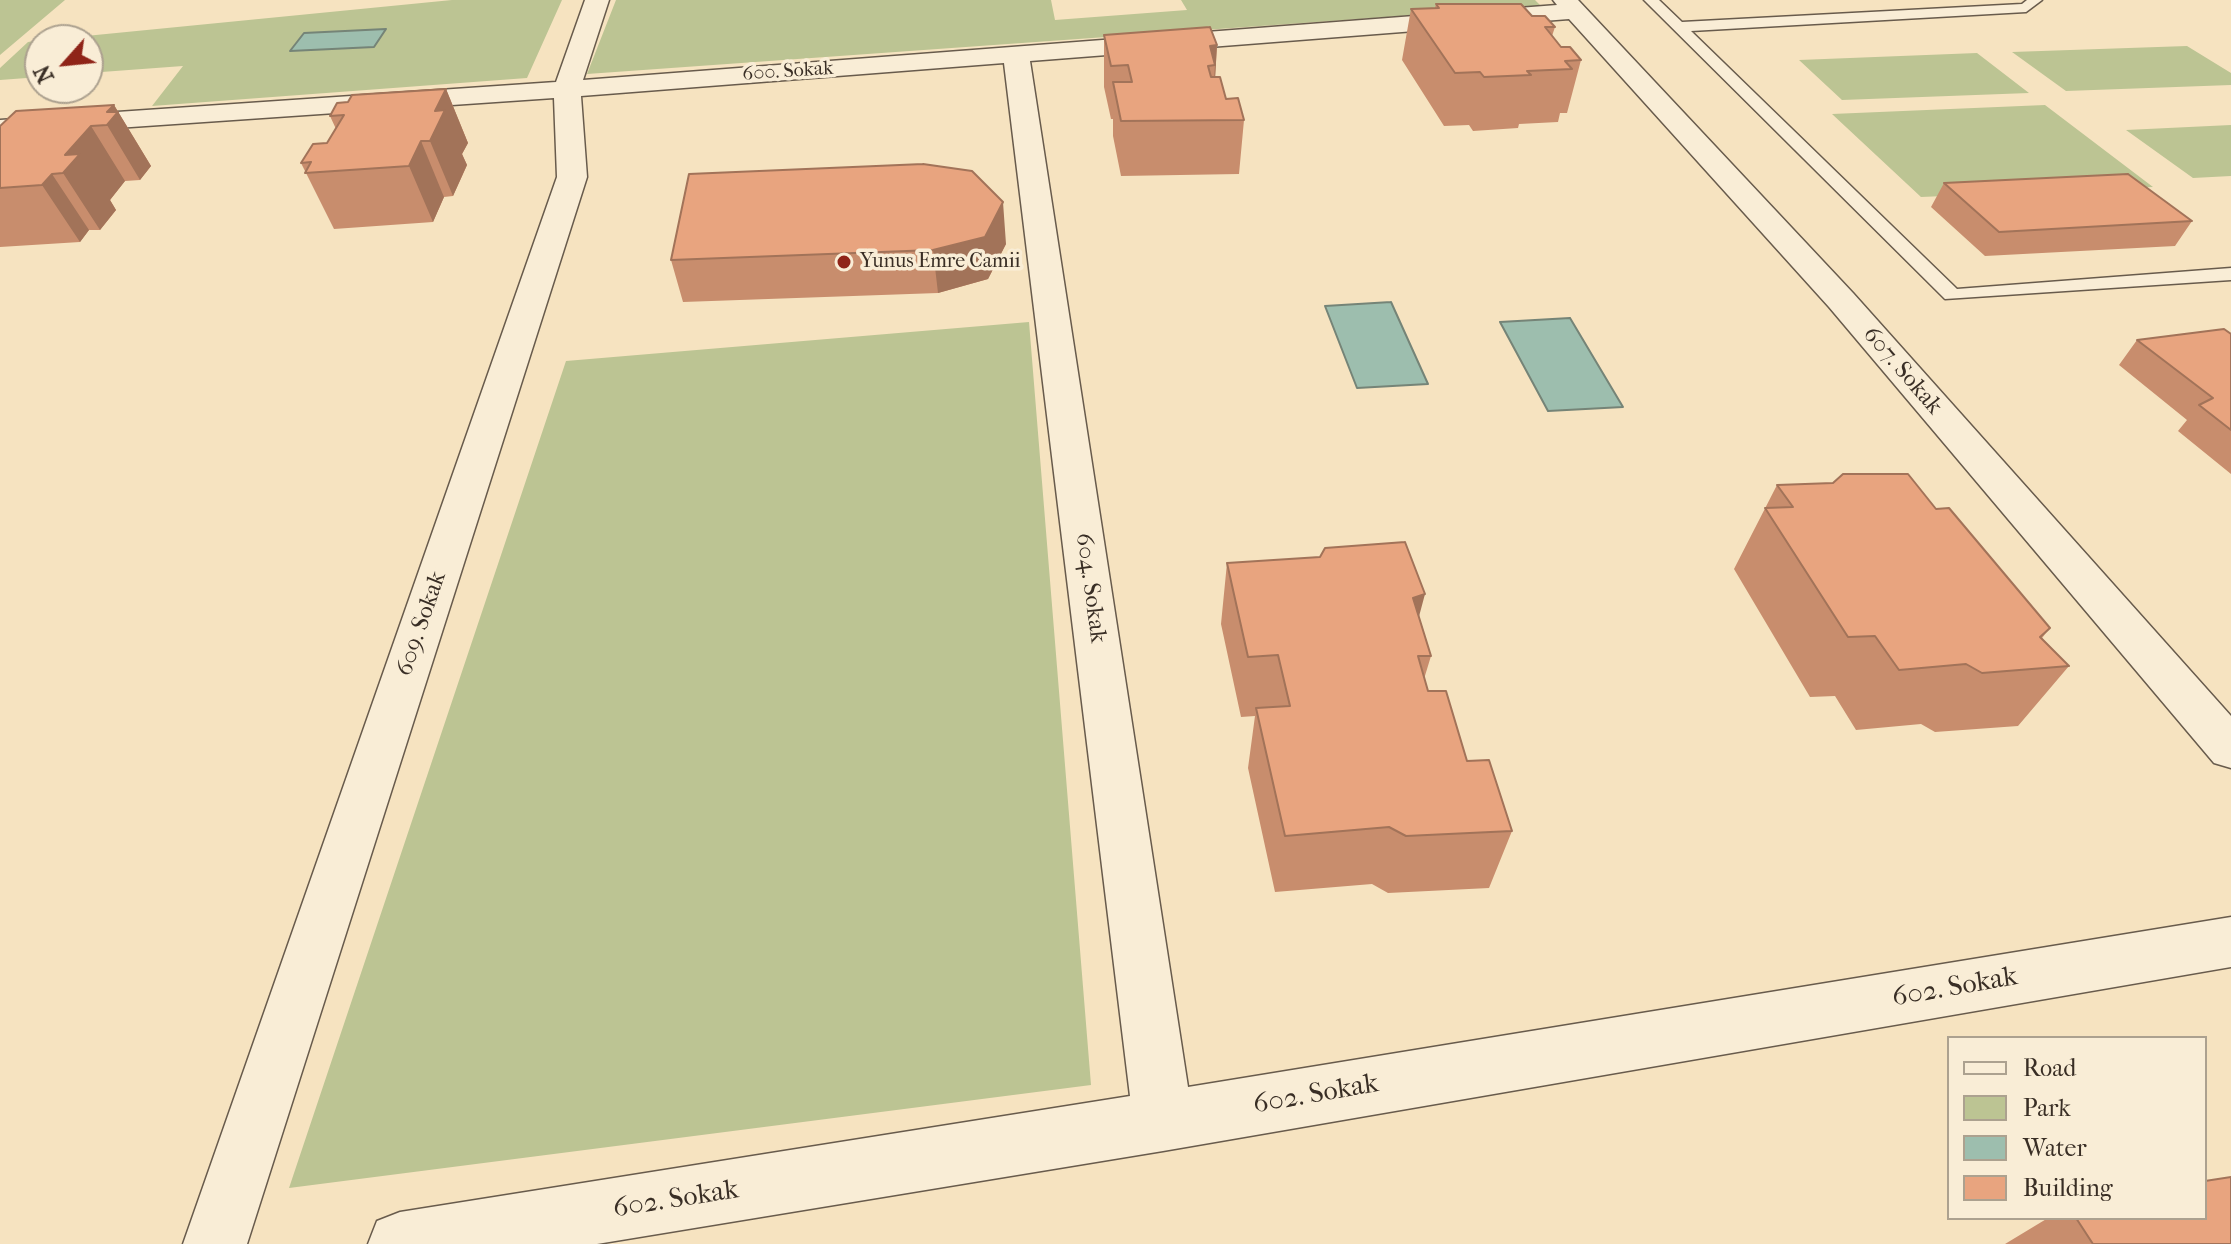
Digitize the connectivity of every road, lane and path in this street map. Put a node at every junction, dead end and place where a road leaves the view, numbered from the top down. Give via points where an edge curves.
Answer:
1 (597, 0) edge
2 (1652, 0) edge
3 (2035, 0) edge
4 (1570, 6) edge
5 (1678, 27) junction
6 (1016, 55) junction
7 (567, 89) junction
8 (0, 128) edge
9 (2231, 274) edge
10 (2231, 749) edge
11 (2231, 942) edge
12 (1163, 1121) junction
13 (215, 1244) edge
14 (400, 1244) edge

1 - 7 street, 609. Sokak
2 - 5 lane
3 - 5 lane via 2026,8
4 - 6 street, 600. Sokak
4 - 10 street, 607. Sokak via 1841,300
5 - 9 lane via 1952,295
6 - 7 street, 600. Sokak
6 - 12 street, 604. Sokak
7 - 8 street, 600. Sokak
7 - 13 street, 609. Sokak via 572,177
11 - 12 street, 602. Sokak
12 - 14 street, 602. Sokak

